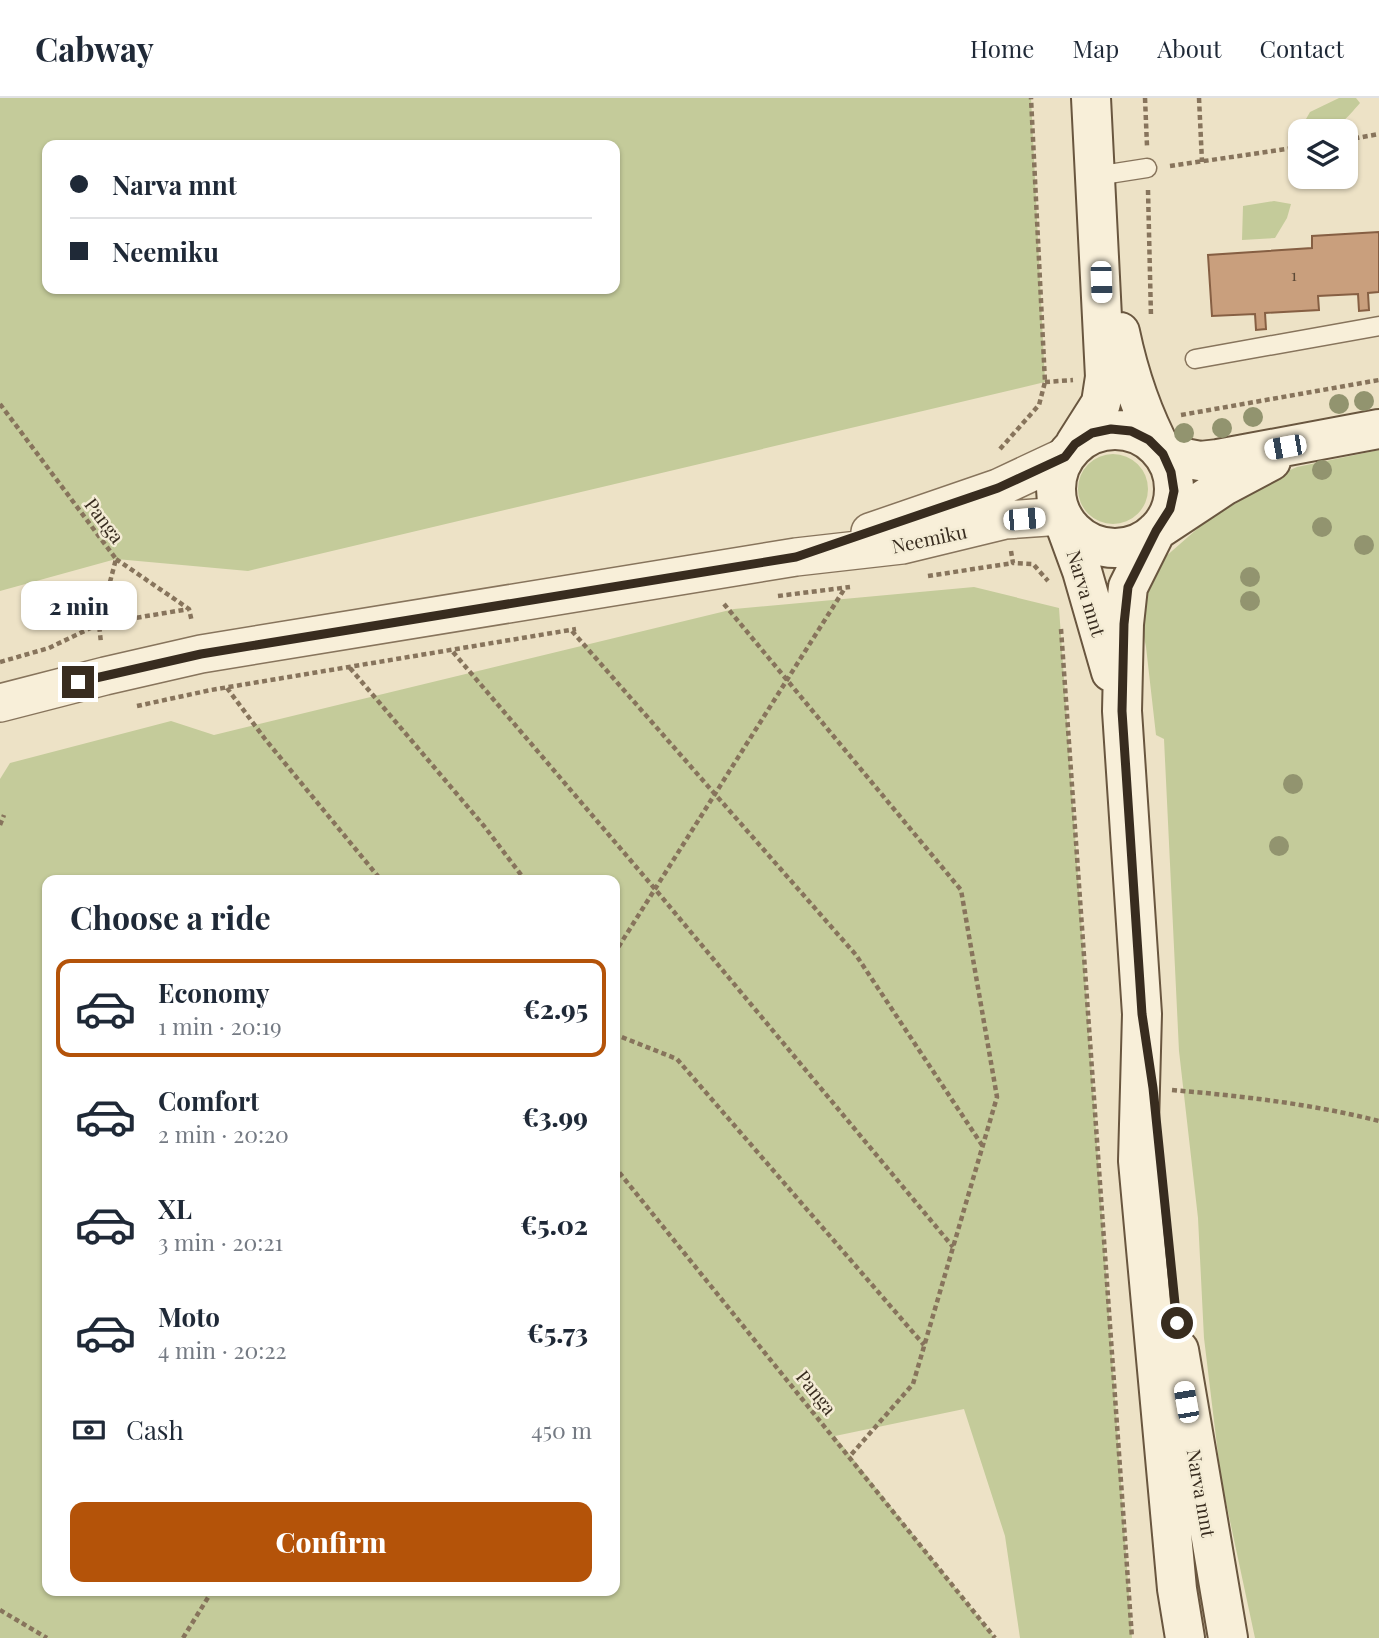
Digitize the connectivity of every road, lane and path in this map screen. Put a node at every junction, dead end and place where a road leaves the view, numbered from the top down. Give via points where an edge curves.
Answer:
1 (1031, 98) edge
2 (1091, 98) edge
3 (1145, 98) edge
4 (1199, 98) edge
5 (1379, 134) edge
6 (1358, 138) edge
7 (1288, 149) edge
8 (1202, 162) junction
9 (1147, 168) junction
10 (1096, 176) junction
11 (1099, 234) junction
12 (1379, 326) edge
13 (1151, 330) dead end
14 (1195, 359) dead end
15 (1105, 377) junction
16 (1379, 380) edge
17 (1045, 382) junction
18 (0, 404) edge
19 (1174, 409) dead end
20 (1379, 429) edge
21 (1307, 443) junction
22 (1070, 450) junction
23 (1163, 454) junction
24 (1001, 504) junction
25 (1062, 516) junction
26 (1156, 531) junction
27 (116, 559) junction
28 (1013, 563) junction
29 (922, 576) dead end
30 (1052, 585) dead end
31 (858, 586) dead end
32 (845, 588) junction
33 (770, 597) dead end
34 (733, 602) dead end
35 (724, 604) junction
36 (711, 606) dead end
37 (1060, 621) dead end
38 (99, 624) junction
39 (584, 628) dead end
40 (571, 630) junction
41 (452, 651) junction
42 (0, 662) edge
43 (349, 668) junction
44 (104, 676) junction
45 (786, 681) junction
46 (227, 688) junction
47 (211, 690) dead end
48 (0, 703) edge
49 (1122, 711) junction
50 (715, 793) junction
51 (4, 815) dead end
52 (0, 825) edge
53 (377, 875) edge
54 (520, 875) edge
55 (655, 889) junction
56 (620, 944) edge
57 (1142, 1014) junction
58 (620, 1036) edge
59 (1153, 1088) junction
60 (1379, 1121) edge
61 (983, 1146) junction
62 (620, 1173) edge
63 (953, 1247) junction
64 (924, 1346) junction
65 (850, 1457) junction
66 (209, 1596) edge
67 (0, 1610) edge
68 (47, 1638) edge
69 (183, 1638) edge
70 (995, 1638) edge
71 (1132, 1638) edge
72 (1185, 1638) edge
73 (1228, 1638) edge

1 - 17 path
2 - 10 main road
3 - 9 path
4 - 8 path
5 - 6 path
7 - 8 path
8 - 9 path
9 - 10 lane
9 - 13 path
10 - 11 main road
11 - 15 main road
11 - 23 main road via 1128,373
12 - 14 lane
15 - 17 path
15 - 22 main road via 1101,403
16 - 19 path via 1182,416
17 - 24 path via 1039,405 999,450 991,471
18 - 27 path, Panga
20 - 21 main road
21 - 23 main road via 1200,461
21 - 26 main road via 1224,486
22 - 23 main road via 1092,433 1111,429 1131,431
22 - 24 street, Neemiku
22 - 25 main road via 1056,490
23 - 26 main road via 1174,491 1170,509
24 - 25 street, Neemiku
24 - 28 path
24 - 44 street, Neemiku via 796,557 201,654
25 - 26 main road via 1073,531 1108,548 1127,547
25 - 49 main road, Narva mnt
26 - 49 main road, Narva mnt via 1128,587
27 - 38 path, Panga
27 - 38 path via 189,610
28 - 29 path
28 - 30 path via 1033,564
31 - 32 path
32 - 33 path
32 - 45 path
34 - 35 path
35 - 36 path
35 - 45 path
37 - 71 path
38 - 42 path via 49,648
38 - 44 path, Panga
39 - 40 path
40 - 41 path
40 - 50 path
41 - 43 path
41 - 55 path
43 - 46 path
43 - 54 path
44 - 48 street, Neemiku
45 - 50 path
45 - 61 path via 961,890 997,1097
46 - 47 path
46 - 53 path
49 - 57 main road, Narva mnt
50 - 55 path
50 - 61 path via 856,955
51 - 52 path
55 - 56 path
55 - 63 path
57 - 59 main road, Narva mnt
57 - 72 main road, Narva mnt via 1138,1161
58 - 64 path via 677,1059
59 - 60 path via 1231,1095
59 - 73 main road, Narva mnt via 1182,1375
61 - 63 path
62 - 65 path, Panga
63 - 64 path
64 - 65 path via 913,1384
65 - 70 path, Panga
66 - 69 path
67 - 68 path

